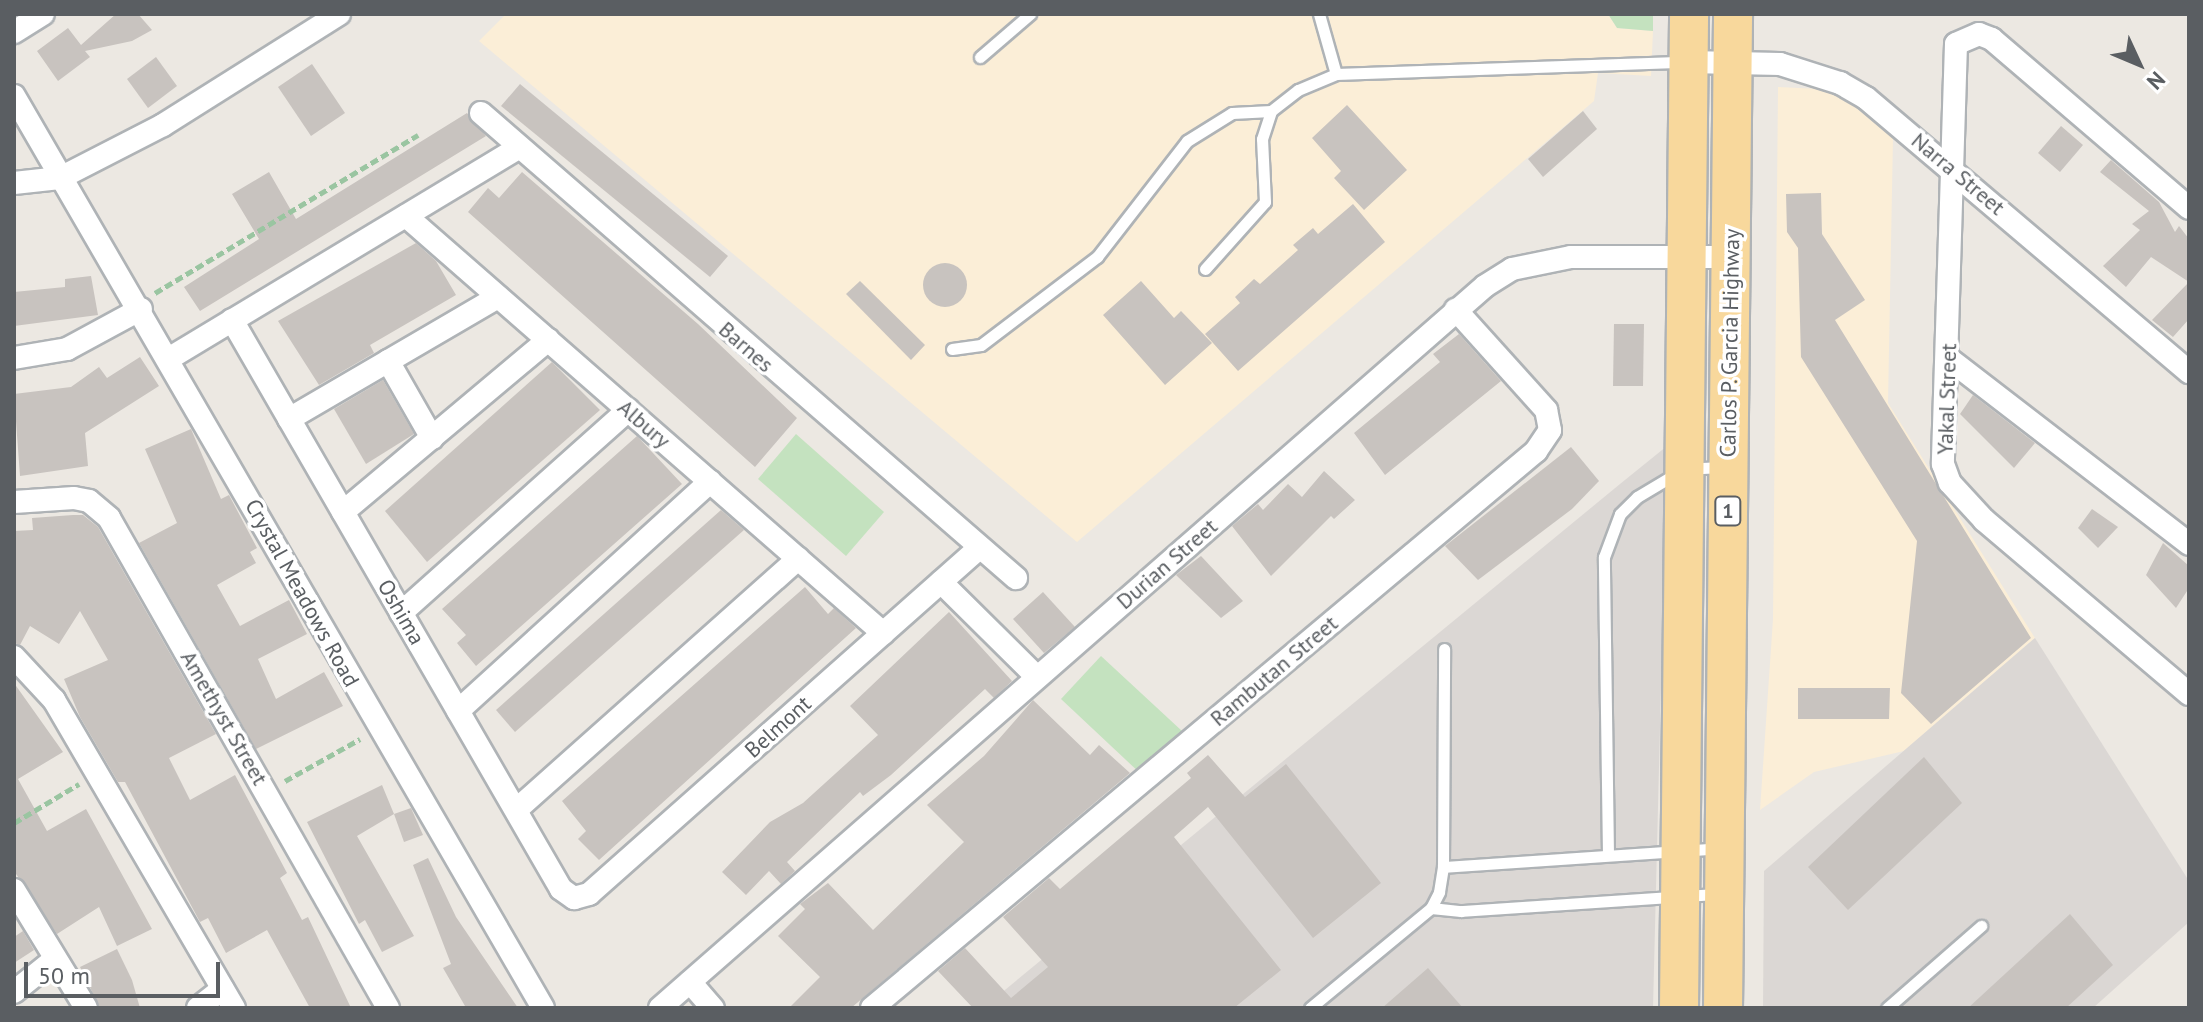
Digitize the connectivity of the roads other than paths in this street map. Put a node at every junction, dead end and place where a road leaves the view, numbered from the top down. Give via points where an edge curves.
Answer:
1 (43, 14) edge
2 (339, 14) edge
3 (1030, 14) edge
4 (1319, 14) edge
5 (1689, 14) edge
6 (1733, 14) edge
7 (14, 32) edge
8 (980, 57) dead end
9 (1733, 60) junction
10 (1689, 62) junction
11 (1336, 74) junction
12 (14, 96) edge
13 (1271, 111) junction
14 (481, 113) dead end
15 (517, 149) junction
16 (1949, 166) junction
17 (60, 178) junction
18 (14, 183) edge
19 (2189, 208) edge
20 (406, 216) junction
21 (1687, 257) junction
22 (1731, 257) junction
23 (1205, 269) dead end
24 (498, 297) junction
25 (140, 306) junction
26 (1456, 310) junction
27 (232, 320) junction
28 (548, 340) junction
29 (952, 349) dead end
30 (14, 358) edge
31 (170, 358) junction
32 (1949, 359) junction
33 (388, 361) junction
34 (2189, 372) edge
35 (628, 410) junction
36 (289, 419) junction
37 (432, 438) junction
38 (1729, 467) junction
39 (1684, 469) junction
40 (710, 482) junction
41 (14, 502) edge
42 (343, 512) junction
43 (2189, 544) edge
44 (978, 549) junction
45 (798, 559) junction
46 (1016, 578) dead end
47 (941, 582) junction
48 (401, 613) junction
49 (883, 633) junction
50 (1444, 649) dead end
51 (14, 657) edge
52 (1037, 677) junction
53 (2189, 694) edge
54 (458, 711) junction
55 (516, 810) junction
56 (1724, 848) junction
57 (1680, 850) junction
58 (1608, 855) junction
59 (1443, 867) junction
60 (14, 890) edge
61 (1724, 893) junction
62 (1680, 897) junction
63 (574, 898) joint
64 (1431, 908) junction
65 (1981, 926) dead end
66 (55, 959) junction
67 (690, 982) junction
68 (14, 992) edge
69 (228, 999) edge
70 (86, 1008) edge
71 (198, 1008) edge
72 (388, 1008) edge
73 (543, 1008) edge
74 (660, 1008) edge
75 (713, 1008) edge
76 (872, 1008) edge
77 (1310, 1008) edge
78 (1679, 1008) edge
79 (1723, 1008) edge
80 (1887, 1008) edge

1 - 7 street
2 - 17 street via 163,125
3 - 8 lane
4 - 11 lane
5 - 10 highway, Carlos P. Garcia Highway / 1
6 - 9 highway, Carlos P. Garcia Highway / 1
9 - 10 street, Narra Street
9 - 16 street, Narra Street via 1780,64 1840,83
9 - 22 highway, Carlos P. Garcia Highway / 1
10 - 11 lane
10 - 21 highway, Carlos P. Garcia Highway / 1
11 - 13 lane via 1298,90
12 - 17 street, Crystal Meadows Road
13 - 23 lane via 1262,139 1265,202
13 - 29 lane via 1232,113 1187,141 1097,257 981,345
14 - 15 street, Barnes
15 - 20 street
15 - 44 street, Barnes
16 - 19 street, Yakal Street via 1956,44 1979,34 1992,39
16 - 32 street, Yakal Street
16 - 34 street, Narra Street
17 - 18 street
17 - 25 street, Crystal Meadows Road
20 - 24 street, Albury
20 - 27 street
21 - 22 street, Durian Street
21 - 26 street, Durian Street via 1542,260 1512,269
21 - 39 highway, Carlos P. Garcia Highway / 1
22 - 38 highway, Carlos P. Garcia Highway / 1
24 - 28 street, Albury
24 - 33 street
25 - 30 street via 67,349
25 - 31 street, Crystal Meadows Road
26 - 52 street, Durian Street
26 - 76 street, Rambutan Street via 1546,410 1550,430 1536,451
27 - 31 street
27 - 36 street, Oshima
28 - 35 street, Albury
28 - 37 street
31 - 73 street, Crystal Meadows Road
32 - 43 street
32 - 53 street, Yakal Street via 1943,464 1950,483 1984,520
33 - 36 street
33 - 37 street
35 - 40 street, Albury
35 - 48 street
36 - 42 street, Oshima
37 - 42 street
38 - 39 lane
38 - 56 highway, Carlos P. Garcia Highway / 1
39 - 57 highway, Carlos P. Garcia Highway / 1
39 - 58 lane via 1637,497 1620,514 1604,557
40 - 45 street, Albury
40 - 54 street
41 - 72 street, Amethyst Street via 74,498 89,501 109,518
42 - 48 street, Oshima
44 - 46 street, Barnes
44 - 47 street, Belmont
45 - 49 street, Albury
45 - 55 street
47 - 49 street, Belmont
47 - 52 street
48 - 54 street, Oshima
49 - 63 street, Belmont via 589,894
50 - 59 lane
51 - 69 street via 42,681
52 - 67 street, Durian Street
54 - 55 street, Oshima
55 - 63 street, Oshima via 561,889
56 - 57 lane
56 - 61 highway, Carlos P. Garcia Highway / 1
57 - 58 lane
57 - 62 highway, Carlos P. Garcia Highway / 1
58 - 59 lane
59 - 64 lane
60 - 66 street
61 - 62 lane
61 - 79 highway, Carlos P. Garcia Highway / 1
62 - 64 lane via 1461,911
62 - 78 highway, Carlos P. Garcia Highway / 1
64 - 77 lane
65 - 80 lane
66 - 68 street
66 - 70 street
67 - 74 street, Durian Street
67 - 75 street
69 - 71 street

